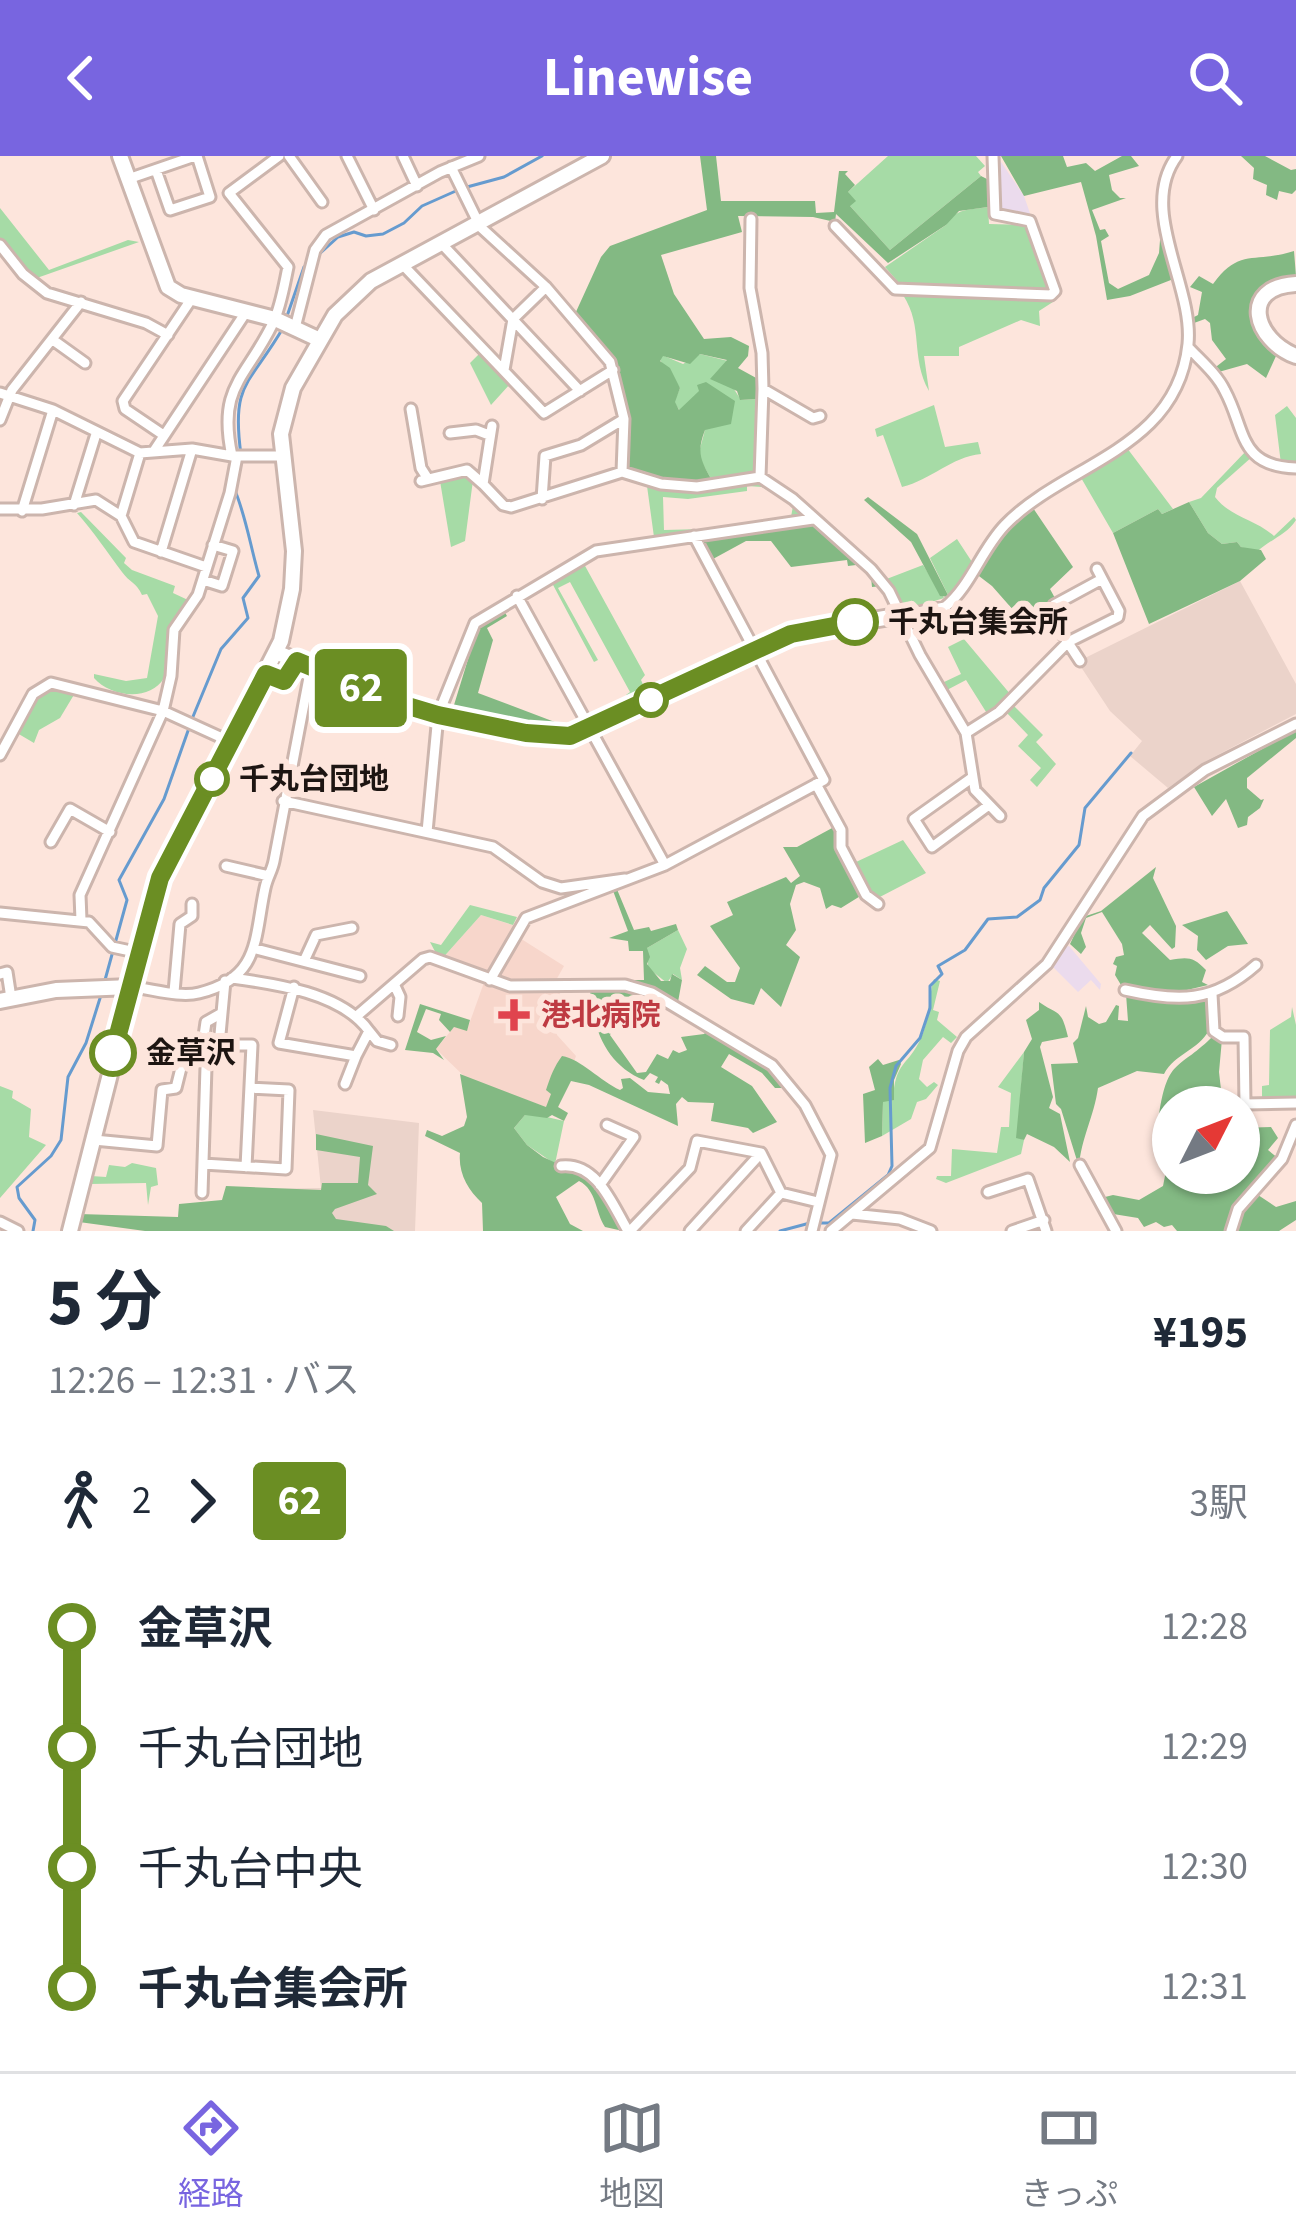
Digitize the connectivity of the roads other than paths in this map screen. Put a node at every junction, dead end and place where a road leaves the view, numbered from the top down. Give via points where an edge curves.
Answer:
1 (120, 156) edge
2 (196, 156) edge
3 (279, 156) edge
4 (290, 156) edge
5 (347, 156) edge
6 (403, 156) edge
7 (478, 156) edge
8 (602, 156) edge
9 (993, 156) edge
10 (1177, 156) edge
11 (452, 167) junction
12 (155, 170) junction
13 (128, 179) junction
14 (417, 186) junction
15 (322, 202) dead end
16 (374, 210) junction
17 (751, 219) dead end
18 (477, 223) junction
19 (835, 226) dead end
20 (440, 242) junction
21 (0, 245) edge
22 (401, 263) junction
23 (1296, 284) edge
24 (546, 286) junction
25 (192, 298) junction
26 (81, 302) junction
27 (246, 312) junction
28 (274, 319) junction
29 (513, 319) junction
30 (295, 328) junction
31 (168, 335) junction
32 (318, 339) junction
33 (53, 340) junction
34 (1188, 347) junction
35 (1296, 356) edge
36 (85, 363) dead end
37 (504, 370) junction
38 (613, 370) junction
39 (763, 389) junction
40 (580, 391) junction
41 (4, 395) edge
42 (411, 409) dead end
43 (53, 410) junction
44 (820, 416) dead end
45 (624, 419) junction
46 (0, 420) edge
47 (450, 433) dead end
48 (96, 434) junction
49 (162, 434) junction
50 (192, 449) junction
51 (154, 451) junction
52 (140, 453) junction
53 (234, 456) junction
54 (281, 456) junction
55 (1296, 468) edge
56 (622, 472) junction
57 (760, 477) junction
58 (483, 484) junction
59 (542, 499) junction
60 (74, 505) junction
61 (0, 509) edge
62 (22, 511) junction
63 (121, 516) junction
64 (814, 519) junction
65 (694, 536) junction
66 (213, 545) junction
67 (161, 552) junction
68 (206, 567) junction
69 (203, 580) junction
70 (517, 596) junction
71 (902, 615) junction
72 (1067, 642) junction
73 (755, 651) junction
74 (278, 652) junction
75 (1080, 661) dead end
76 (310, 667) junction
77 (163, 711) junction
78 (438, 715) junction
79 (1296, 724) edge
80 (590, 728) junction
81 (966, 733) junction
82 (231, 742) junction
83 (0, 755) edge
84 (973, 777) junction
85 (816, 784) junction
86 (283, 801) junction
87 (988, 806) junction
88 (1000, 816) dead end
89 (110, 832) junction
90 (427, 832) junction
91 (51, 842) dead end
92 (665, 865) junction
93 (226, 866) dead end
94 (268, 876) junction
95 (630, 880) junction
96 (192, 904) dead end
97 (878, 904) dead end
98 (0, 914) edge
99 (81, 920) junction
100 (352, 928) dead end
101 (256, 949) junction
102 (140, 952) junction
103 (304, 959) junction
104 (1256, 965) dead end
105 (0, 974) edge
106 (360, 976) dead end
107 (229, 980) junction
108 (490, 980) junction
109 (394, 984) junction
110 (131, 987) junction
111 (294, 987) junction
112 (1125, 990) dead end
113 (175, 992) junction
114 (1212, 994) junction
115 (6, 1000) edge
116 (222, 1013) junction
117 (358, 1015) junction
118 (398, 1016) dead end
119 (369, 1031) junction
120 (219, 1045) junction
121 (391, 1045) dead end
122 (356, 1056) junction
123 (345, 1084) dead end
124 (250, 1088) junction
125 (1296, 1103) edge
126 (608, 1125) dead end
127 (1296, 1125) edge
128 (94, 1139) junction
129 (761, 1153) junction
130 (203, 1164) junction
131 (1080, 1165) dead end
132 (560, 1166) dead end
133 (245, 1167) junction
134 (600, 1185) junction
135 (202, 1193) dead end
136 (781, 1193) junction
137 (818, 1202) junction
138 (998, 1205) dead end
139 (852, 1214) junction
140 (0, 1222) edge
141 (1045, 1225) edge
142 (18, 1231) edge
143 (70, 1231) edge
144 (629, 1231) edge
145 (690, 1231) edge
146 (746, 1231) edge
147 (812, 1231) edge
148 (830, 1231) edge
149 (932, 1231) edge
150 (1012, 1231) edge
151 (1116, 1231) edge
152 (1231, 1231) edge

1 - 13 street
2 - 12 street
2 - 12 street via 210,197 170,210
3 - 28 street via 229,194 286,262
4 - 15 street
5 - 16 street
6 - 14 street
7 - 11 street
8 - 18 street
9 - 19 street via 995,214 1030,221 1052,295 895,289
10 - 34 street via 1164,202
11 - 14 street
11 - 18 street
12 - 13 street
13 - 25 street via 165,283
14 - 16 street
16 - 30 street via 319,243
17 - 39 street
18 - 20 street
18 - 24 street
20 - 22 street
20 - 29 street
21 - 26 street via 47,293
22 - 32 street via 351,298
22 - 37 street
23 - 35 street via 1266,294 1258,316 1276,347
24 - 29 street
24 - 38 street
25 - 27 street
25 - 31 street
26 - 31 street
26 - 33 street
27 - 28 street
27 - 49 street
28 - 30 street
28 - 53 street via 226,410
29 - 37 street
29 - 40 street
30 - 32 street
31 - 49 street via 122,401
32 - 54 street via 288,401
33 - 36 street
33 - 41 street
34 - 55 street via 1226,392 1254,453
34 - 71 street via 1160,413 1110,458 1030,501 945,607
37 - 40 street via 544,412
38 - 40 street
38 - 45 street
39 - 44 street
39 - 57 street
41 - 43 street
41 - 46 street
42 - 58 street via 425,480 467,470
43 - 48 street
43 - 62 street
45 - 56 street
45 - 59 street via 545,456
47 - 58 street via 491,430
48 - 52 street
48 - 60 street
49 - 51 street
50 - 51 street
50 - 53 street
50 - 67 street
51 - 52 street
52 - 63 street
53 - 54 street
53 - 66 street
54 - 74 street via 294,571
56 - 57 street via 697,488
56 - 59 street
57 - 64 street
58 - 59 street via 503,505
60 - 62 street
60 - 63 street via 96,500
61 - 62 street
63 - 67 street via 134,542
64 - 65 street
64 - 71 street via 871,569
65 - 70 street via 596,551
65 - 73 street
66 - 68 street
66 - 69 street via 233,551 222,586
67 - 68 street
68 - 69 street
69 - 77 street via 174,631
70 - 78 street via 471,628
70 - 80 street
71 - 73 street via 791,634
71 - 81 street
72 - 72 street via 1050,614 1054,605 1100,574 1118,617
72 - 75 street
72 - 81 street
73 - 80 street
73 - 85 street via 824,780
74 - 76 street
74 - 82 street
76 - 78 street
76 - 86 street
77 - 82 street
77 - 83 street via 51,683 33,694
77 - 89 street
78 - 80 street via 555,737
78 - 90 street
79 - 139 street via 1205,770 1132,828 1047,964 966,1037 930,1148
80 - 92 street
81 - 84 street
82 - 102 street via 160,878
84 - 87 street
84 - 87 street via 914,820 932,847
85 - 92 street
85 - 97 street via 841,830 841,847
86 - 90 street
86 - 94 street
87 - 88 street
89 - 91 street via 70,808
89 - 99 street via 80,895
90 - 95 street via 493,848 561,887
92 - 95 street
93 - 94 street
94 - 101 street
95 - 108 street via 521,922
96 - 113 street via 175,947
98 - 99 street
99 - 102 street via 112,947
100 - 103 street via 316,935
101 - 103 street
101 - 107 street
102 - 110 street
103 - 106 street
104 - 114 street
105 - 115 street via 8,972
107 - 111 street
107 - 113 street via 196,995
107 - 116 street
108 - 109 street via 430,957
108 - 137 street via 625,985 752,1050 797,1095 828,1146
109 - 117 street
109 - 118 street
110 - 113 street
110 - 115 street
110 - 128 street
111 - 117 street
111 - 122 street via 280,1042
112 - 114 street
114 - 125 street via 1214,1031 1244,1036 1245,1104
116 - 120 street
116 - 128 street via 206,1022 176,1088 162,1090 157,1146
117 - 119 street
119 - 121 street
119 - 122 street
120 - 124 street via 252,1045
120 - 130 street via 206,1067
122 - 123 street
124 - 133 street
124 - 133 street via 289,1090 286,1169
126 - 134 street via 634,1137
127 - 152 street via 1282,1160 1238,1209
128 - 143 street
129 - 136 street
129 - 144 street via 697,1141 690,1168
129 - 145 street
130 - 133 street
130 - 135 street
131 - 151 street
132 - 134 street via 583,1169
134 - 144 street
136 - 137 street
136 - 146 street
137 - 147 street
138 - 141 street via 992,1191 1028,1179
139 - 148 street
139 - 149 street
140 - 142 street
141 - 150 street

